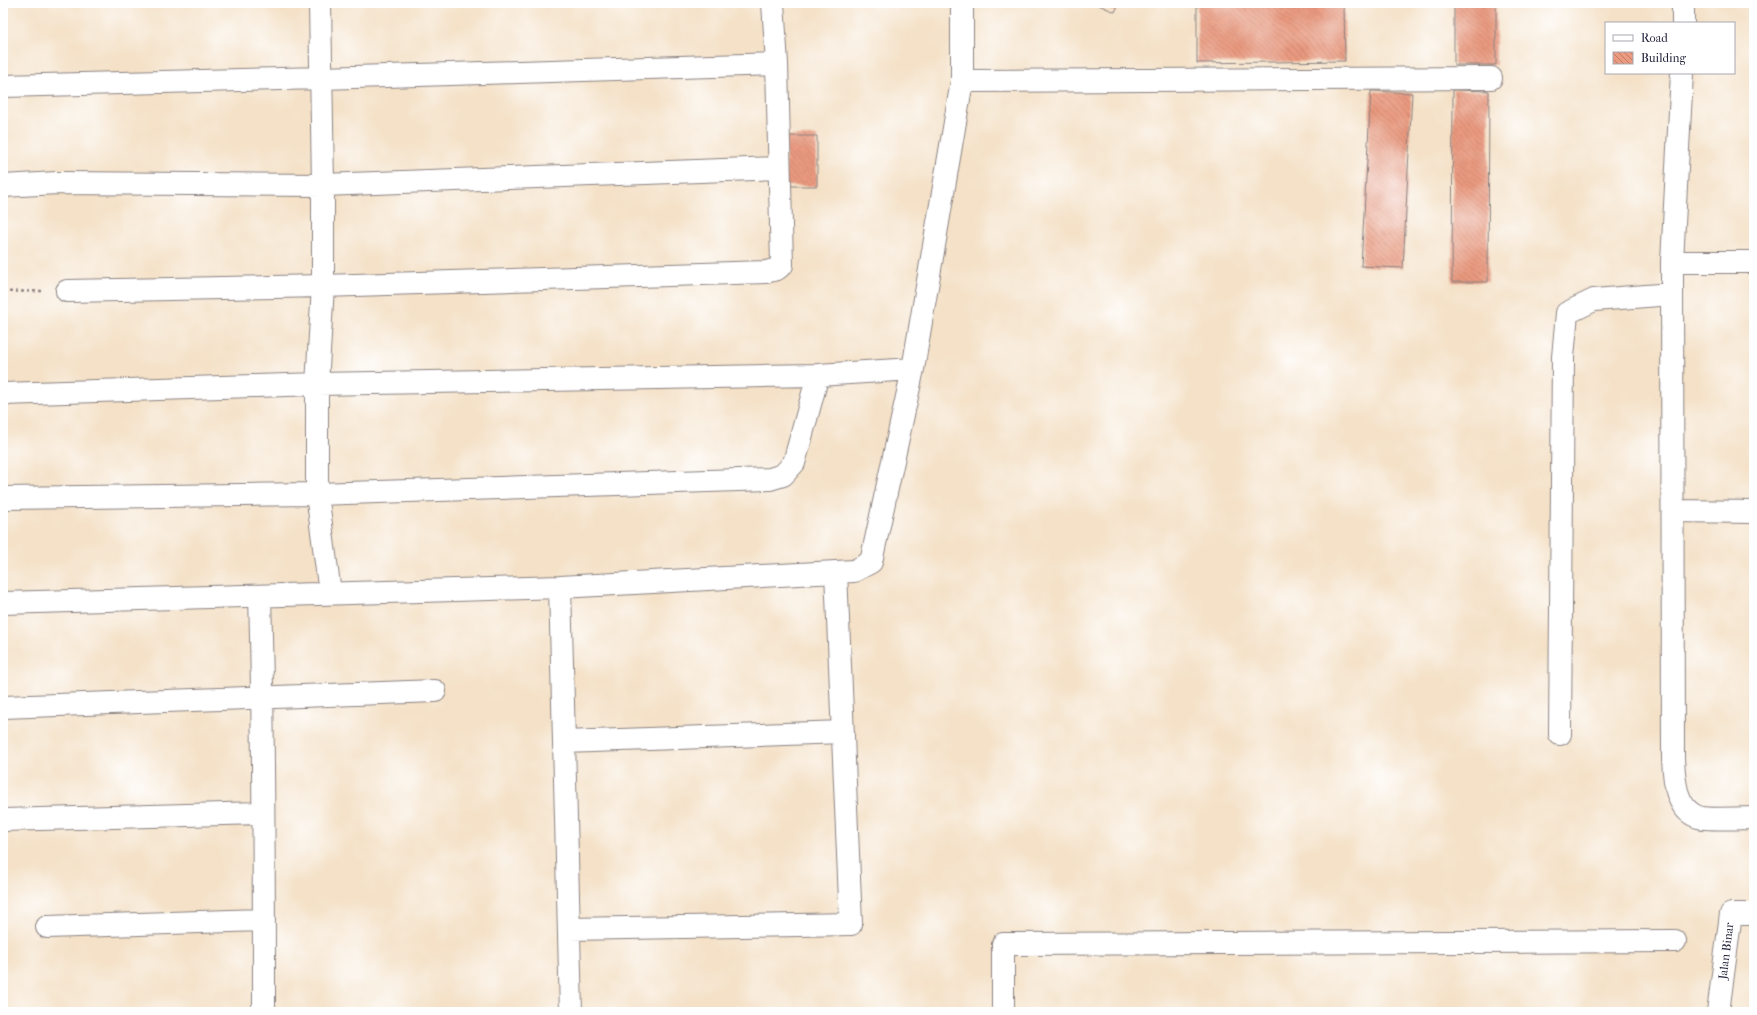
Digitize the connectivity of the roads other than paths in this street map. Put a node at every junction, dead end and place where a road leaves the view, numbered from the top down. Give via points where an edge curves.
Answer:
1 (320, 3) edge
2 (773, 3) edge
3 (962, 3) edge
4 (1683, 3) edge
5 (1683, 22) edge
6 (776, 64) junction
7 (1682, 74) edge
8 (322, 78) junction
9 (1491, 78) dead end
10 (962, 81) junction
11 (3, 86) edge
12 (779, 168) junction
13 (324, 184) junction
14 (3, 186) edge
15 (1672, 262) junction
16 (1754, 262) edge
17 (322, 286) junction
18 (67, 291) road end
19 (1672, 294) junction
20 (913, 369) junction
21 (818, 374) junction
22 (317, 384) junction
23 (3, 394) edge
24 (318, 494) junction
25 (3, 498) edge
26 (1674, 510) junction
27 (1754, 512) edge
28 (836, 572) junction
29 (560, 587) junction
30 (330, 593) junction
31 (260, 597) junction
32 (3, 604) edge
33 (435, 691) dead end
34 (263, 696) junction
35 (3, 707) edge
36 (843, 732) junction
37 (1560, 734) dead end
38 (564, 742) junction
39 (263, 813) junction
40 (1754, 818) edge
41 (3, 820) edge
42 (1754, 914) edge
43 (264, 920) junction
44 (47, 927) dead end
45 (569, 929) junction
46 (1675, 940) dead end
47 (261, 1012) edge
48 (571, 1012) edge
49 (1003, 1012) edge
50 (1718, 1012) edge

1 - 8 street
2 - 6 street
3 - 10 street
4 - 5 street
6 - 8 street
6 - 12 street
7 - 15 street
8 - 11 street
8 - 13 street
9 - 10 street
10 - 20 street
12 - 13 street
12 - 17 street via 782,265 766,272
13 - 14 street via 57,183
13 - 17 street
15 - 16 street
15 - 19 street
17 - 18 street
17 - 22 street
19 - 26 street
19 - 37 street via 1594,300 1567,313 1563,357
20 - 21 street
20 - 28 street via 871,562 854,570
21 - 22 street
21 - 24 street via 794,463 783,475 770,479
22 - 23 street
22 - 24 street
24 - 25 street
24 - 30 street
26 - 27 street
26 - 40 street via 1675,785 1685,809 1698,817
28 - 29 street
28 - 36 street
29 - 30 street
29 - 38 street
30 - 31 street
31 - 32 street
31 - 34 street
33 - 34 street
34 - 35 street
34 - 39 street
36 - 38 street
36 - 45 street via 851,924
38 - 45 street
39 - 41 street
39 - 43 street
42 - 50 street, Jalan Binar via 1730,914
43 - 44 street
43 - 47 street via 264,1006
45 - 48 street
46 - 49 street via 1003,944

